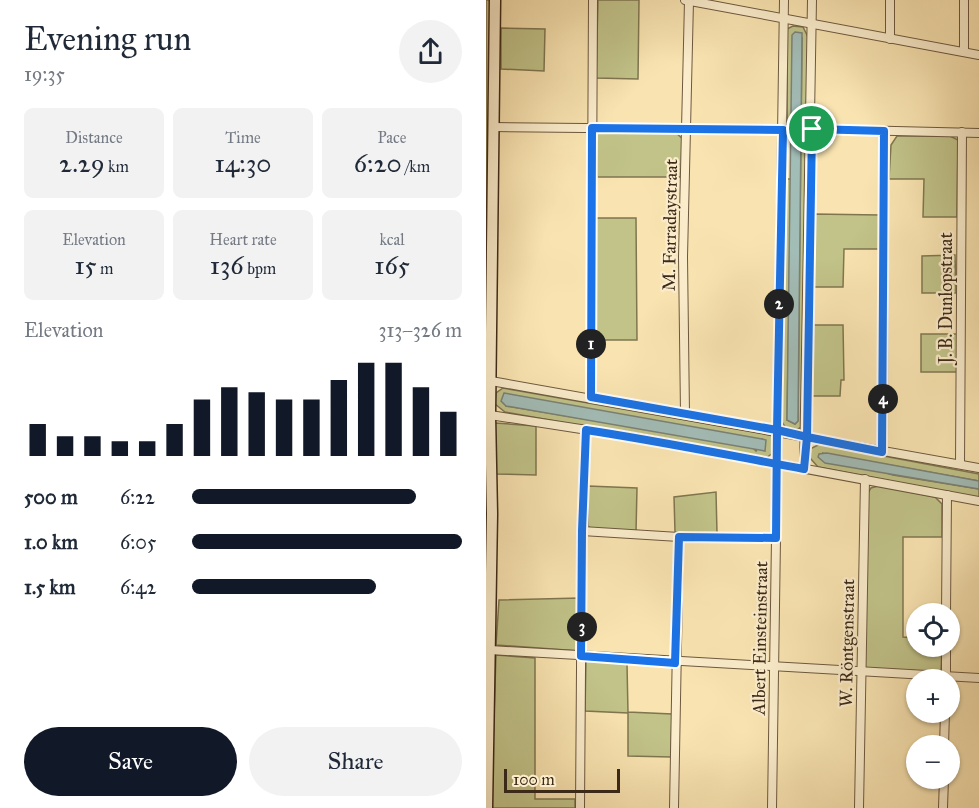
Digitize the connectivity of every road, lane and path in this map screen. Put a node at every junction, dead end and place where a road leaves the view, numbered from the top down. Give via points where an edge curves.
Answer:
1 (495, 0) edge
2 (593, 0) edge
3 (687, 0) edge
4 (784, 0) edge
5 (812, 0) edge
6 (890, 0) edge
7 (964, 0) edge
8 (784, 20) junction
9 (812, 24) junction
10 (891, 39) junction
11 (964, 52) junction
12 (979, 55) edge
13 (494, 127) junction
14 (592, 128) junction
15 (687, 128) junction
16 (812, 129) junction
17 (783, 130) junction
18 (884, 131) junction
19 (962, 132) junction
20 (979, 133) edge
21 (491, 381) junction
22 (591, 397) junction
23 (685, 414) junction
24 (490, 415) junction
25 (586, 430) junction
26 (777, 430) junction
27 (807, 437) junction
28 (882, 452) junction
29 (775, 464) junction
30 (960, 464) junction
31 (979, 468) edge
32 (804, 469) junction
33 (865, 479) junction
34 (947, 495) junction
35 (979, 501) edge
36 (582, 531) junction
37 (679, 537) junction
38 (776, 538) junction
39 (946, 603) edge
40 (490, 650) junction
41 (581, 656) junction
42 (675, 663) junction
43 (776, 668) junction
44 (862, 673) junction
45 (906, 676) edge
46 (960, 678) edge
47 (979, 678) edge
48 (944, 789) edge
49 (487, 808) edge
50 (580, 808) edge
51 (674, 808) edge
52 (772, 808) edge
53 (859, 808) edge
54 (943, 808) edge

1 - 13 street
2 - 14 street
3 - 8 street
3 - 15 street, M. Farradaystraat
4 - 8 street, Albert Einsteinstraat
5 - 9 street
6 - 10 street
7 - 11 street
8 - 9 street
8 - 17 street, Albert Einsteinstraat
9 - 10 street
9 - 16 street
10 - 11 street
11 - 12 street
13 - 14 street
13 - 21 street
14 - 15 street
14 - 22 street
15 - 17 street
15 - 23 street, M. Farradaystraat via 683,257
16 - 18 street
16 - 27 street
17 - 26 street, Albert Einsteinstraat
18 - 19 street
18 - 28 street
19 - 20 street
19 - 30 street, J. B. Dunlopstraat
21 - 22 street
21 - 24 street
22 - 23 street
23 - 26 street
24 - 25 street
24 - 40 street
25 - 29 street
25 - 36 street
26 - 27 street
26 - 29 street, Albert Einsteinstraat
27 - 28 street
27 - 32 street
28 - 30 street
29 - 32 street
29 - 38 street, Albert Einsteinstraat
30 - 31 street
32 - 33 street
33 - 34 street
33 - 44 street, W. Röntgenstraat
34 - 35 street
34 - 39 street
36 - 37 street
36 - 41 street
37 - 38 street
37 - 42 street
38 - 43 street, Albert Einsteinstraat
40 - 41 street
40 - 49 street
41 - 42 street
41 - 50 street
42 - 43 street
42 - 51 street
43 - 44 street
43 - 52 street, Albert Einsteinstraat
44 - 45 street
44 - 53 street, W. Röntgenstraat
46 - 47 street
48 - 54 street

